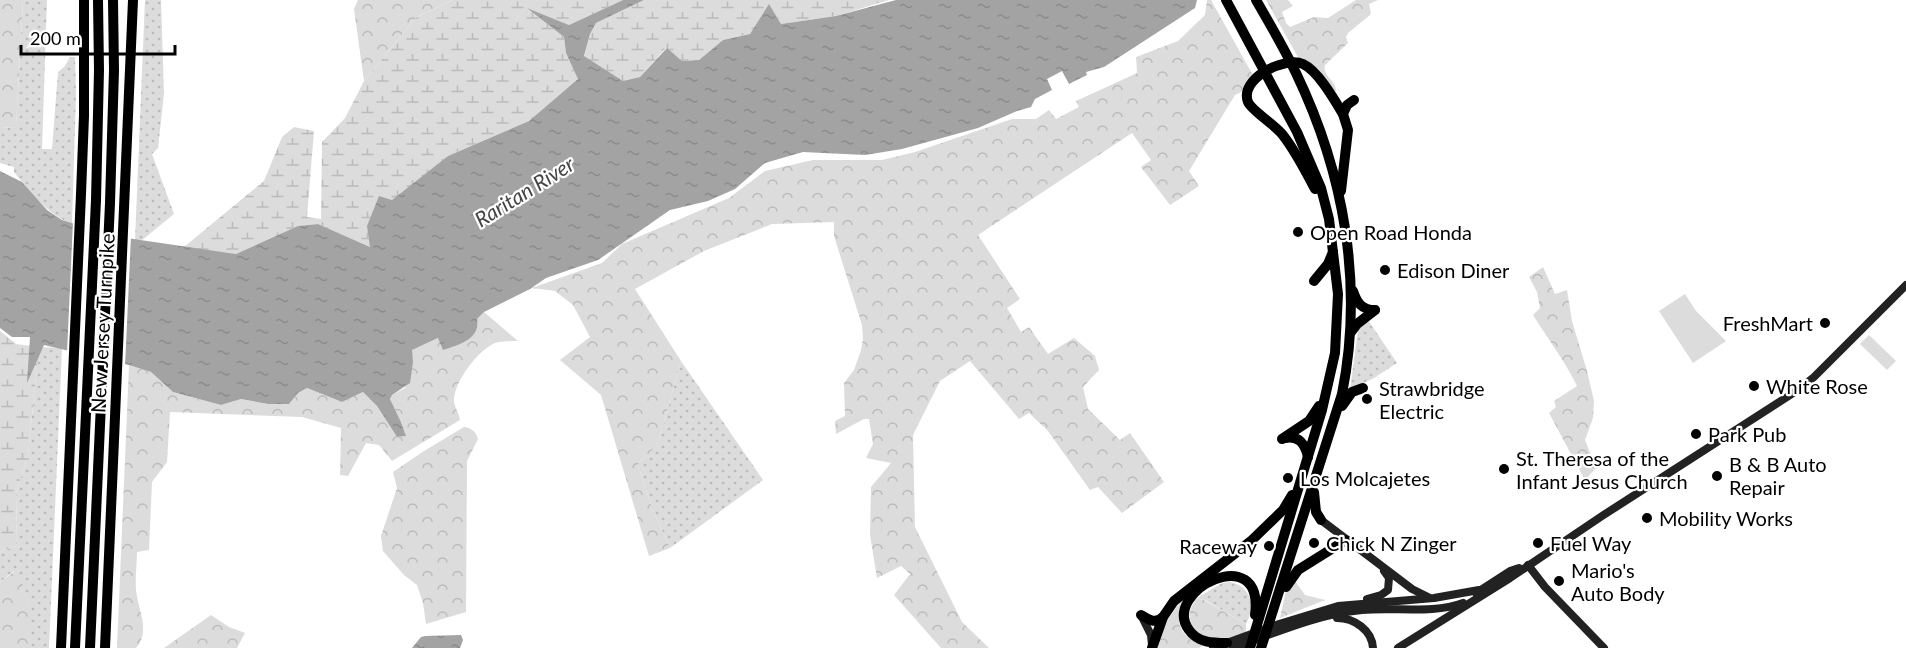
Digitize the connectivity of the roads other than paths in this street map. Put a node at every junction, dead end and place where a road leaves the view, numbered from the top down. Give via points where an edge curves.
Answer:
1 (84, 0) edge
2 (98, 0) edge
3 (113, 0) edge
4 (133, 0) edge
5 (1226, 0) edge
6 (1256, 0) edge
7 (1332, 96) junction
8 (1343, 114) junction
9 (1340, 197) junction
10 (1329, 219) junction
11 (1334, 249) junction
12 (1906, 285) edge
13 (1352, 288) junction
14 (1338, 294) junction
15 (1350, 333) junction
16 (1328, 384) junction
17 (1363, 388) dead end
18 (1335, 416) junction
19 (1308, 457) junction
20 (1304, 470) junction
21 (1316, 477) junction
22 (1321, 520) joint
23 (1346, 540) junction
24 (1528, 565) junction
25 (1380, 566) junction
26 (1480, 593) junction
27 (1434, 598) junction
28 (1277, 603) junction
29 (1338, 606) junction
30 (1443, 609) junction
31 (1141, 615) joint
32 (1163, 617) junction
33 (1321, 618) junction
34 (1434, 625) junction
35 (1278, 628) junction
36 (1241, 644) edge
37 (1374, 646) edge
38 (61, 648) edge
39 (75, 648) edge
40 (90, 648) edge
41 (105, 648) edge
42 (1152, 648) edge
43 (1213, 648) edge
44 (1262, 648) edge
45 (1398, 648) edge
46 (1604, 648) edge

1 - 38 highway, New Jersey Turnpike via 81,194
2 - 39 highway, New Jersey Turnpike via 96,200
3 - 40 highway, New Jersey Turnpike via 110,203
4 - 41 highway, New Jersey Turnpike
5 - 10 highway via 1306,151
6 - 9 highway via 1297,74 1325,145
7 - 8 highway
7 - 8 highway via 1353,98
7 - 10 highway via 1308,67 1292,61 1258,76 1251,82 1247,95 1252,108 1274,124 1292,148
8 - 9 highway via 1348,130
9 - 13 highway
10 - 11 highway
11 - 14 highway
11 - 14 highway via 1314,281 1325,280
12 - 24 main road via 1798,390
13 - 15 highway
13 - 15 highway via 1360,305 1375,310
14 - 16 highway via 1335,353
15 - 18 highway
16 - 19 highway
16 - 19 highway via 1309,421 1282,439 1299,440
17 - 18 highway via 1349,395
18 - 21 highway
19 - 20 highway
20 - 32 highway via 1283,510 1251,542 1185,590
20 - 36 highway
21 - 22 highway via 1314,506
21 - 28 highway
22 - 23 main road
23 - 25 main road
23 - 28 highway via 1298,570
24 - 26 main road via 1510,571
24 - 46 main road
25 - 27 main road via 1417,593
25 - 29 main road via 1389,578 1386,592
26 - 27 main road
26 - 30 main road
26 - 34 main road
27 - 29 main road
28 - 44 highway
29 - 35 main road
30 - 33 main road via 1359,610
30 - 34 main road
31 - 32 highway via 1152,621
31 - 42 main road via 1151,635
32 - 42 highway
33 - 35 main road
33 - 37 main road via 1353,621 1362,627
34 - 45 main road
35 - 36 main road
36 - 36 highway via 1213,643 1196,637 1187,628 1184,615 1192,595 1231,575 1247,581 1255,593 1256,608
36 - 43 main road

